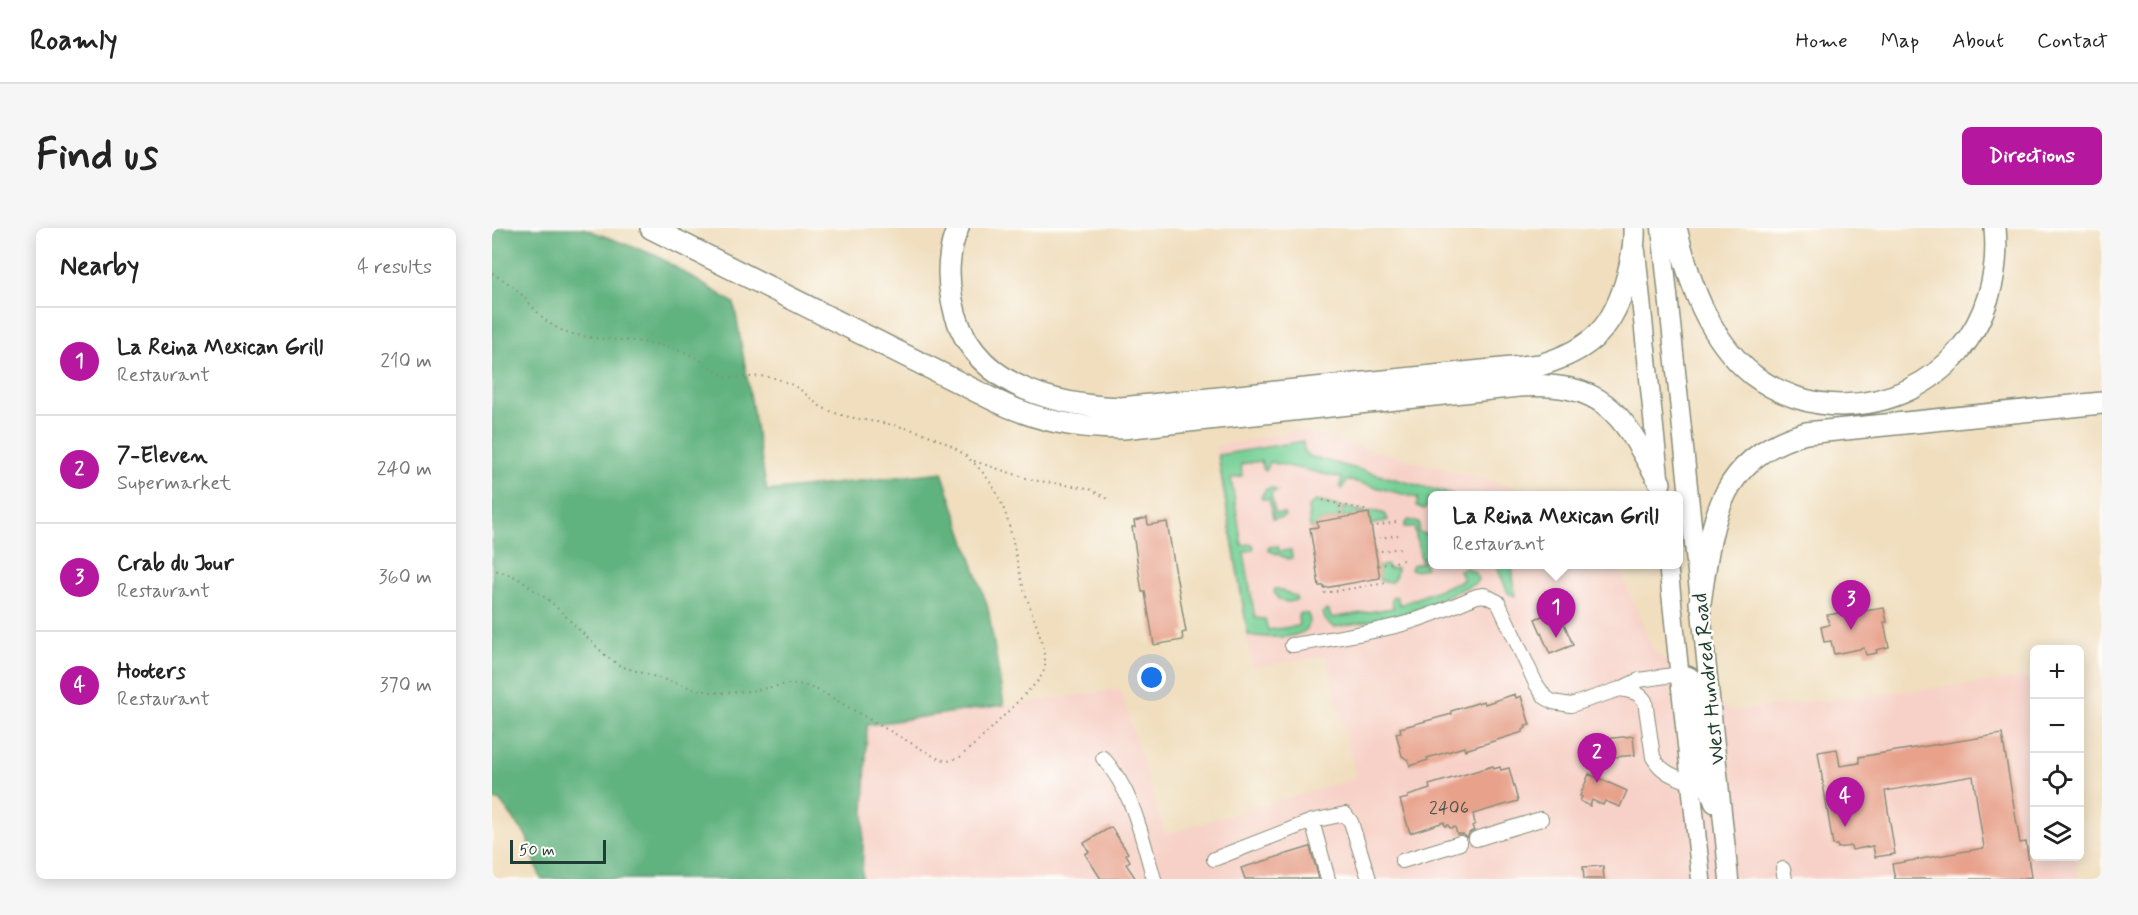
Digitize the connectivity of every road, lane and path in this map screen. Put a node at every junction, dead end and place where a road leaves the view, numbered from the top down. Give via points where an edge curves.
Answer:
1 (651, 228) edge
2 (958, 228) edge
3 (1661, 228) edge
4 (1676, 228) edge
5 (1995, 228) edge
6 (1634, 236) edge
7 (492, 273) edge
8 (2102, 404) edge
9 (972, 460) junction
10 (1660, 489) edge
11 (1110, 500) dead end
12 (1323, 500) dead end
13 (1340, 504) junction
14 (1367, 513) dead end
15 (1341, 518) dead end
16 (1396, 522) dead end
17 (1371, 527) dead end
18 (1399, 536) dead end
19 (1373, 539) dead end
20 (1401, 548) dead end
21 (1375, 550) dead end
22 (1403, 560) dead end
23 (1378, 566) dead end
24 (492, 569) edge
25 (1669, 569) edge
26 (1376, 579) dead end
27 (1386, 583) dead end
28 (1377, 584) junction
29 (1324, 593) dead end
30 (1700, 603) junction
31 (1292, 645) dead end
32 (1680, 674) junction
33 (1620, 689) junction
34 (1103, 758) dead end
35 (1690, 782) junction
36 (1541, 819) dead end
37 (1312, 821) junction
38 (1724, 827) junction
39 (1476, 839) dead end
40 (1460, 843) dead end
41 (1214, 859) dead end
42 (1402, 861) dead end
43 (1154, 879) edge
44 (1328, 879) edge
45 (1369, 879) edge
46 (1701, 879) edge
47 (1729, 879) edge

1 - 10 highway via 992,399 1048,421 1123,428 1549,386 1584,393 1611,409 1630,430
2 - 6 highway via 951,252 950,289 960,329 982,361 1037,394 1066,403 1121,408 1540,365 1558,359 1593,339 1614,314
3 - 30 main road, West Hundred Road
4 - 5 highway via 1697,300 1733,355 1771,387 1791,396 1836,405 1898,395 1937,373 1962,348 1982,317 1989,296 1997,252
6 - 10 main road
7 - 9 path via 518,291 545,321 574,335 663,345 698,359 724,376 774,378 792,385 829,411 929,434
8 - 30 highway via 1806,433 1781,442 1742,470 1722,499 1710,537
9 - 11 path via 1032,480 1088,488
9 - 24 path via 1004,507 1045,669 1040,680 984,736 960,757 948,761 804,685 720,693 620,666 551,602 516,577
12 - 13 path
13 - 14 path via 1368,510
13 - 15 path
16 - 17 path
18 - 19 path
20 - 21 path
22 - 23 path
25 - 32 main road, West Hundred Road
26 - 28 path
27 - 28 path
28 - 29 path
30 - 38 main road, West Hundred Road
31 - 33 street via 1403,624 1484,595 1498,602 1545,697 1571,705
32 - 33 street via 1639,680
32 - 35 main road, West Hundred Road
32 - 38 main road via 1692,678 1695,685 1705,778
33 - 35 street via 1641,695 1645,701 1657,765
34 - 43 street via 1129,795
35 - 46 main road, West Hundred Road
36 - 39 street
37 - 41 street
37 - 44 street
37 - 45 street via 1345,813
38 - 47 main road, West Hundred Road
40 - 42 street

